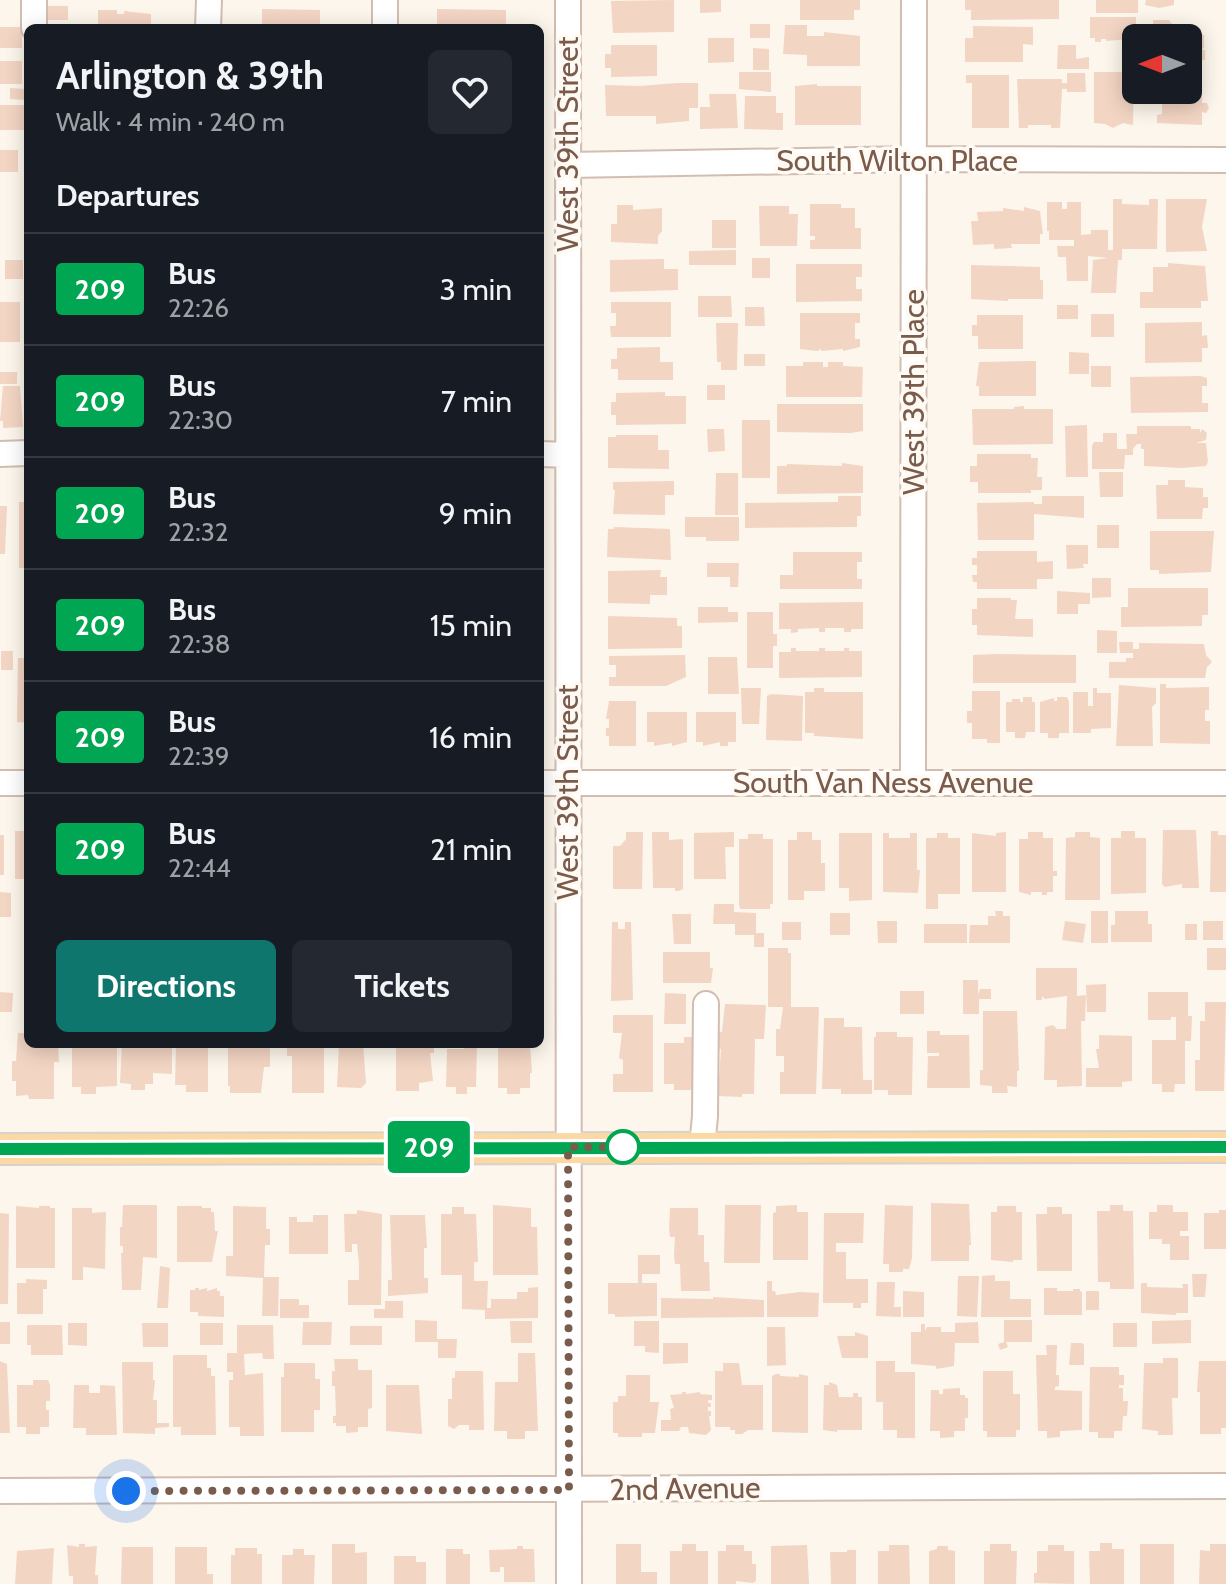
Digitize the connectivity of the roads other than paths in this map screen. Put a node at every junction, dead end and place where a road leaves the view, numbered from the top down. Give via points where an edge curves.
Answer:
1 (34, 0) edge
2 (209, 0) edge
3 (385, 0) edge
4 (568, 0) edge
5 (914, 0) edge
6 (34, 24) edge
7 (208, 24) edge
8 (385, 24) edge
9 (914, 159) junction
10 (1226, 160) edge
11 (568, 165) junction
12 (24, 453) edge
13 (0, 454) edge
14 (544, 454) edge
15 (568, 455) junction
16 (0, 783) edge
17 (24, 783) edge
18 (544, 783) edge
19 (568, 783) junction
20 (913, 783) junction
21 (1226, 783) edge
22 (706, 1004) dead end
23 (568, 1147) junction
24 (702, 1147) junction
25 (1226, 1147) edge
26 (0, 1149) edge
27 (1226, 1486) edge
28 (569, 1490) junction
29 (0, 1491) edge
30 (569, 1584) edge

1 - 6 street
2 - 7 street
3 - 8 street
4 - 11 street, West 39th Street
5 - 9 street, West 39th Place
9 - 10 street, South Wilton Place
9 - 11 street, South Wilton Place
9 - 20 street, West 39th Place
11 - 15 street, West 39th Street
12 - 13 street
14 - 15 street
15 - 19 street, West 39th Street
16 - 17 street
18 - 19 street, South Van Ness Avenue
19 - 20 street, South Van Ness Avenue
19 - 23 street, West 39th Street
20 - 21 street, South Van Ness Avenue
22 - 24 street
23 - 24 main road
23 - 26 main road
23 - 28 street, West 39th Street
24 - 25 main road
27 - 28 street, 2nd Avenue
28 - 29 street, 2nd Avenue
28 - 30 street, West 39th Street

